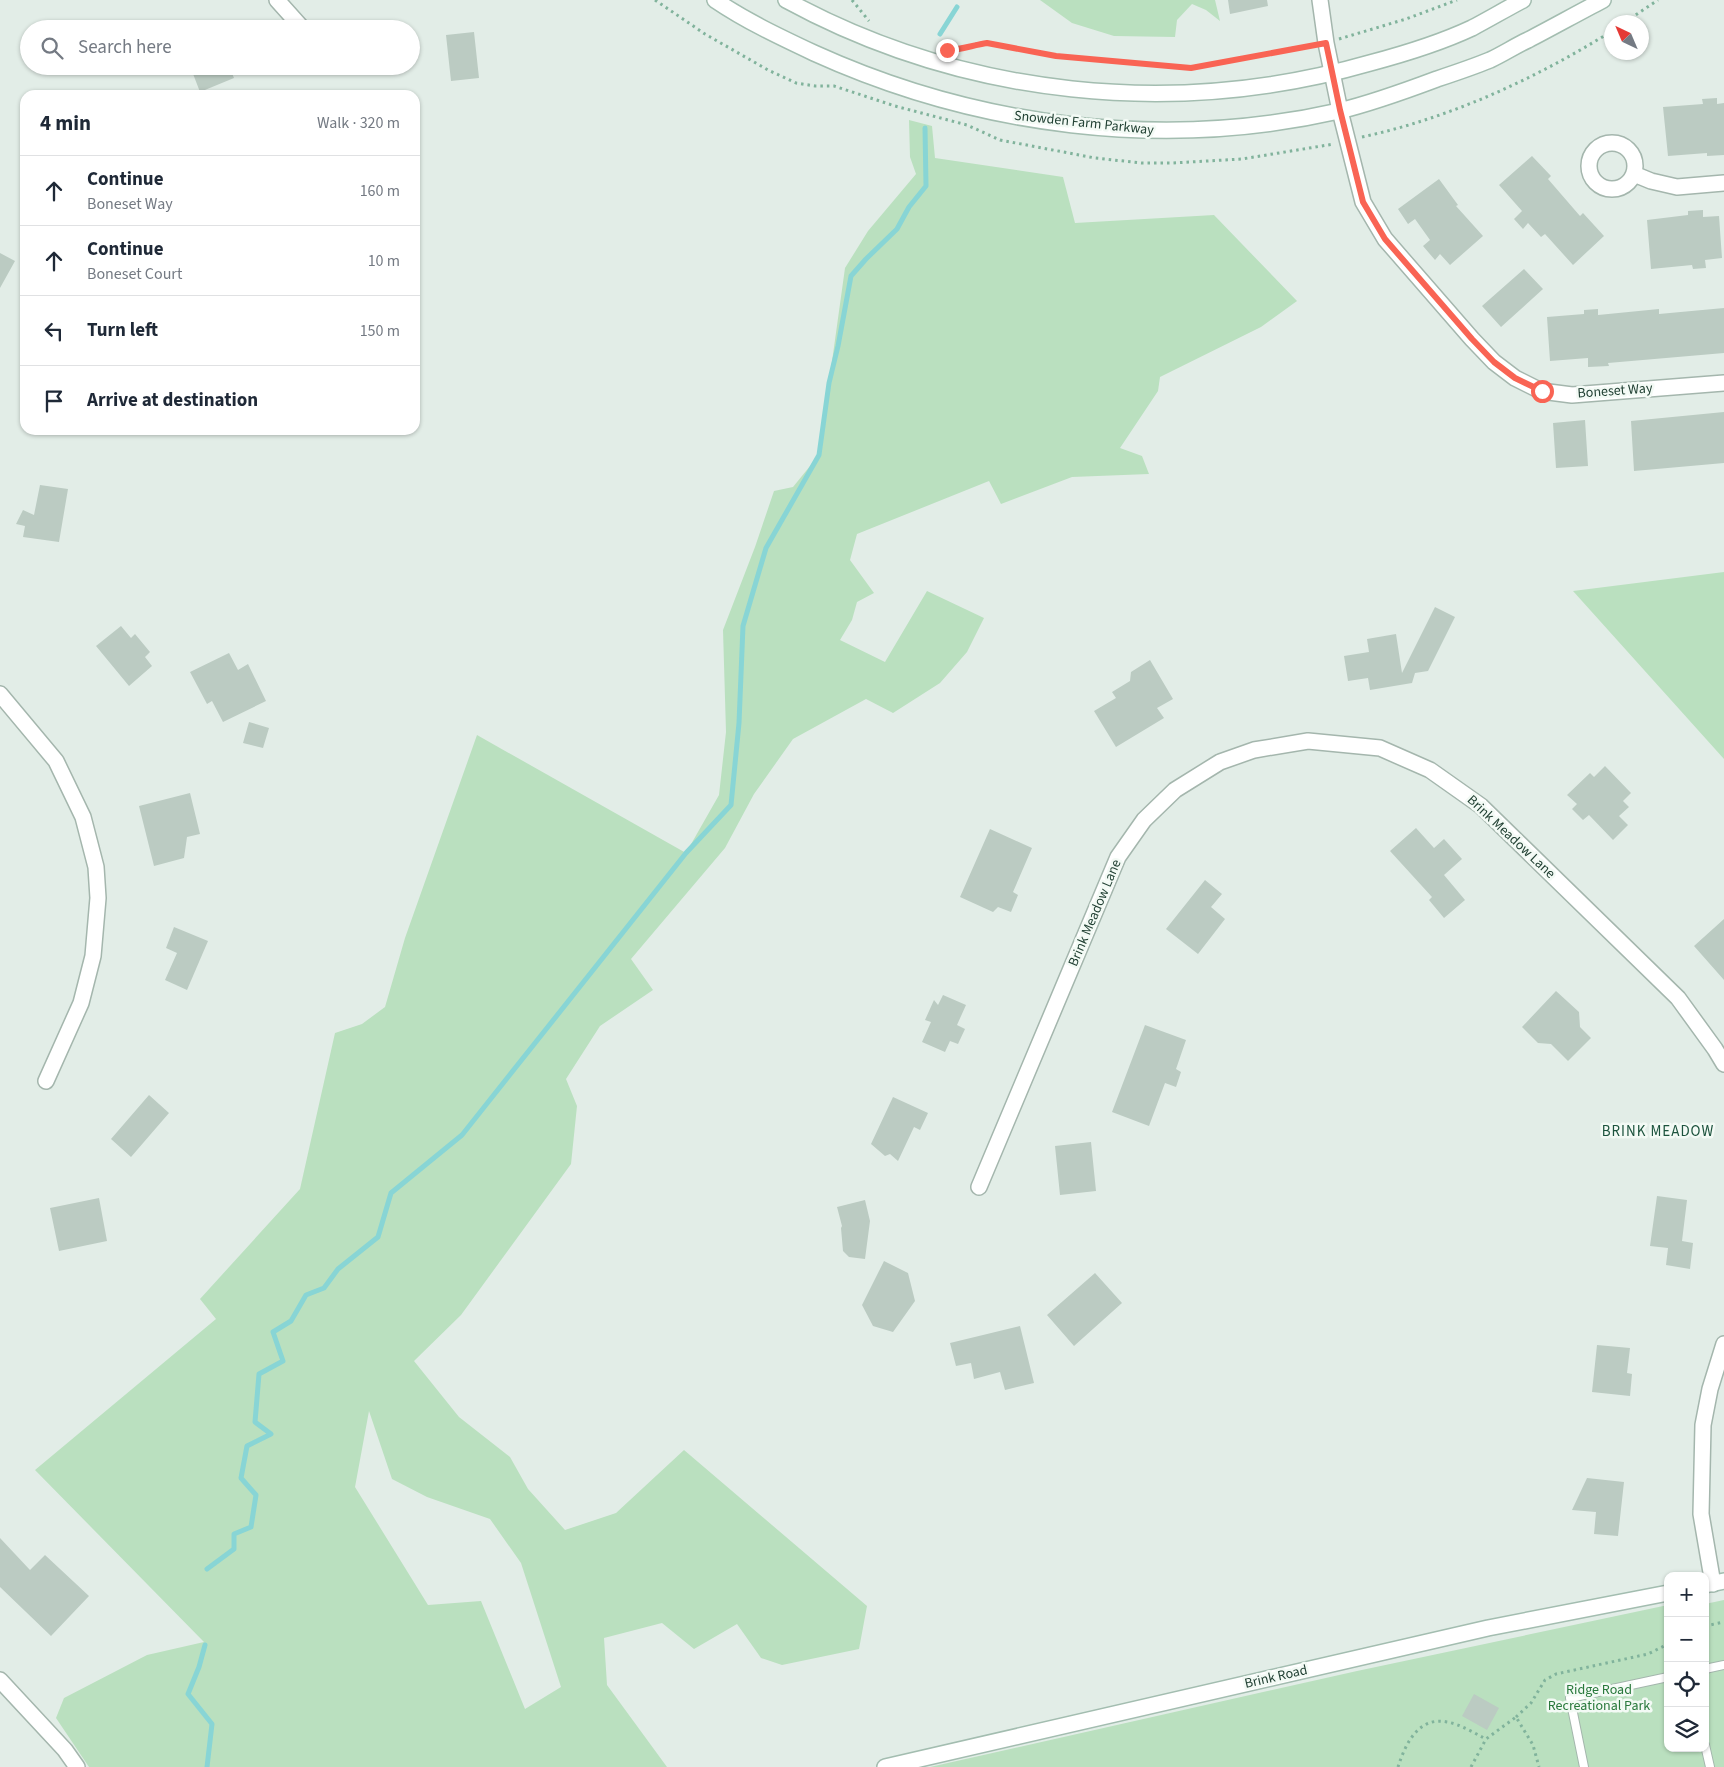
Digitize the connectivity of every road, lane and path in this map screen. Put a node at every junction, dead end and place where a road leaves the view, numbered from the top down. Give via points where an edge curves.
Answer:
1 (277, 0) edge
2 (714, 0) edge
3 (786, 0) edge
4 (852, 0) edge
5 (1320, 0) edge
6 (1457, 0) edge
7 (1523, 0) edge
8 (1603, 0) edge
9 (1658, 0) edge
10 (1636, 15) edge
11 (295, 20) edge
12 (873, 24) dead end
13 (1326, 43) junction
14 (952, 50) dead end
15 (1332, 74) junction
16 (1340, 110) junction
17 (1634, 174) dead end
18 (1724, 183) edge
19 (1724, 383) edge
20 (0, 694) edge
21 (1724, 1064) edge
22 (46, 1081) dead end
23 (979, 1187) dead end
24 (1724, 1344) edge
25 (1714, 1583) edge
26 (1664, 1593) edge
27 (1724, 1622) edge
28 (1709, 1625) edge
29 (1664, 1646) edge
30 (1724, 1665) edge
31 (1709, 1668) edge
32 (1664, 1678) edge
33 (0, 1680) edge
34 (1516, 1717) junction
35 (1486, 1739) junction
36 (1707, 1752) edge
37 (77, 1767) edge
38 (884, 1767) edge
39 (1398, 1767) edge
40 (1470, 1767) edge
41 (1539, 1767) edge
42 (1584, 1767) edge
43 (1710, 1767) edge

1 - 11 street
2 - 16 street, Snowden Farm Parkway via 767,31 857,72 944,100 1035,120 1120,130 1189,130 1285,121
3 - 15 street via 875,42 960,69 1050,87 1125,93 1197,93 1258,87
4 - 12 path
5 - 13 street, Boneset Way
6 - 13 path
7 - 15 street via 1462,32 1407,53
8 - 16 street, Snowden Farm Parkway via 1491,60
9 - 10 path
13 - 14 path via 1191,68 1056,56 987,43
13 - 15 street, Boneset Way
15 - 16 street, Boneset Way
16 - 19 street, Boneset Way via 1363,202 1385,239 1472,339 1515,378 1542,391 1572,395
17 - 18 street via 1677,187
20 - 22 street via 56,762 83,818 96,867 98,898 94,956 81,1003
21 - 23 street, Brink Meadow Lane via 1678,998 1481,806 1430,770 1380,748 1308,741 1263,748 1220,762 1175,790 1144,820 1118,857
24 - 25 street via 1702,1424 1701,1514
26 - 38 street, Brink Road via 1488,1628
27 - 28 path
29 - 34 path via 1648,1654 1556,1674 1545,1680 1531,1703
30 - 31 lane
32 - 42 lane via 1570,1698
33 - 37 street
34 - 35 path
34 - 41 path via 1533,1744
35 - 39 path via 1447,1721 1432,1722 1421,1727 1411,1738
35 - 40 path
36 - 43 lane

